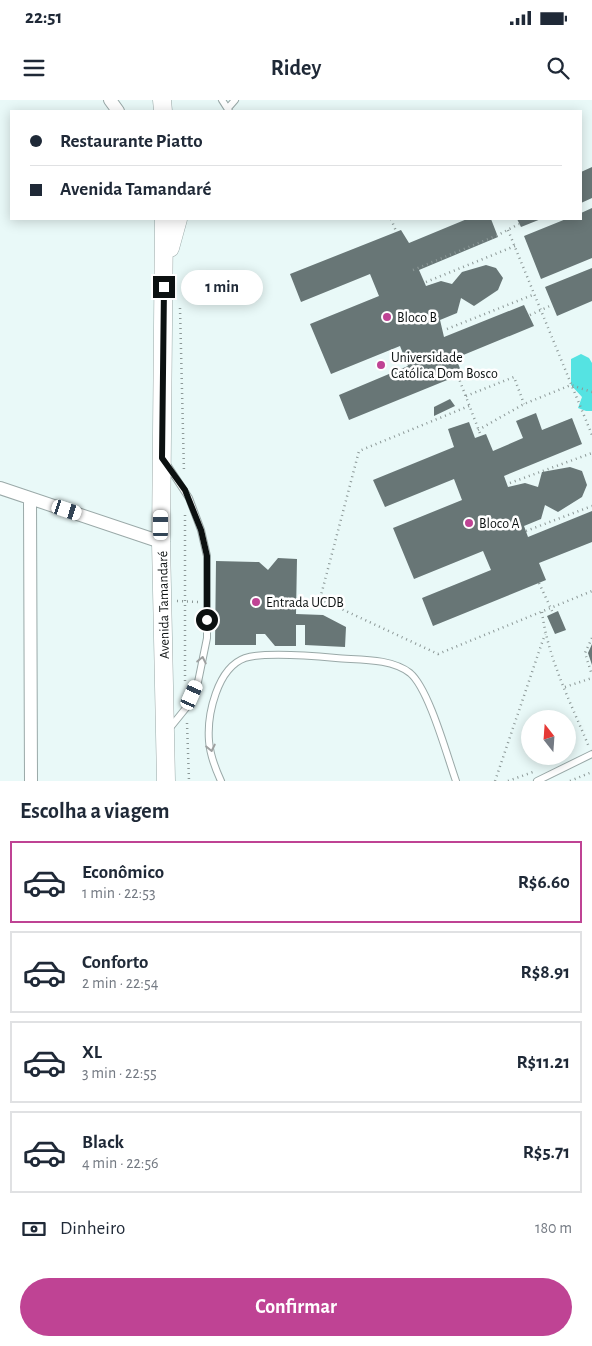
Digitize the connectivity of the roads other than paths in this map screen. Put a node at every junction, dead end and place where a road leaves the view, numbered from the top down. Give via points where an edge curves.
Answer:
1 (110, 100) edge
2 (222, 100) edge
3 (235, 100) edge
4 (119, 110) edge
5 (229, 110) edge
6 (164, 220) edge
7 (178, 220) edge
8 (164, 268) junction
9 (162, 458) junction
10 (0, 488) edge
11 (30, 498) junction
12 (161, 542) junction
13 (166, 734) junction
14 (592, 754) edge
15 (31, 781) edge
16 (166, 781) edge
17 (221, 781) edge
18 (456, 781) edge
19 (537, 781) edge

1 - 4 street
2 - 5 lane
3 - 5 lane
6 - 8 main road, Avenida Tamandaré
7 - 8 main road
8 - 9 main road, Avenida Tamandaré
9 - 12 main road, Avenida Tamandaré
13 -> 9 lane via 186,708 198,682 207,638 207,556 201,530 185,490
10 - 11 street
11 - 12 street
11 - 15 street
12 - 13 main road, Avenida Tamandaré
13 - 16 main road, Avenida Tamandaré
14 - 19 lane
18 -> 17 lane via 425,697 411,674 394,664 285,656 246,658 229,670 211,714 209,740

